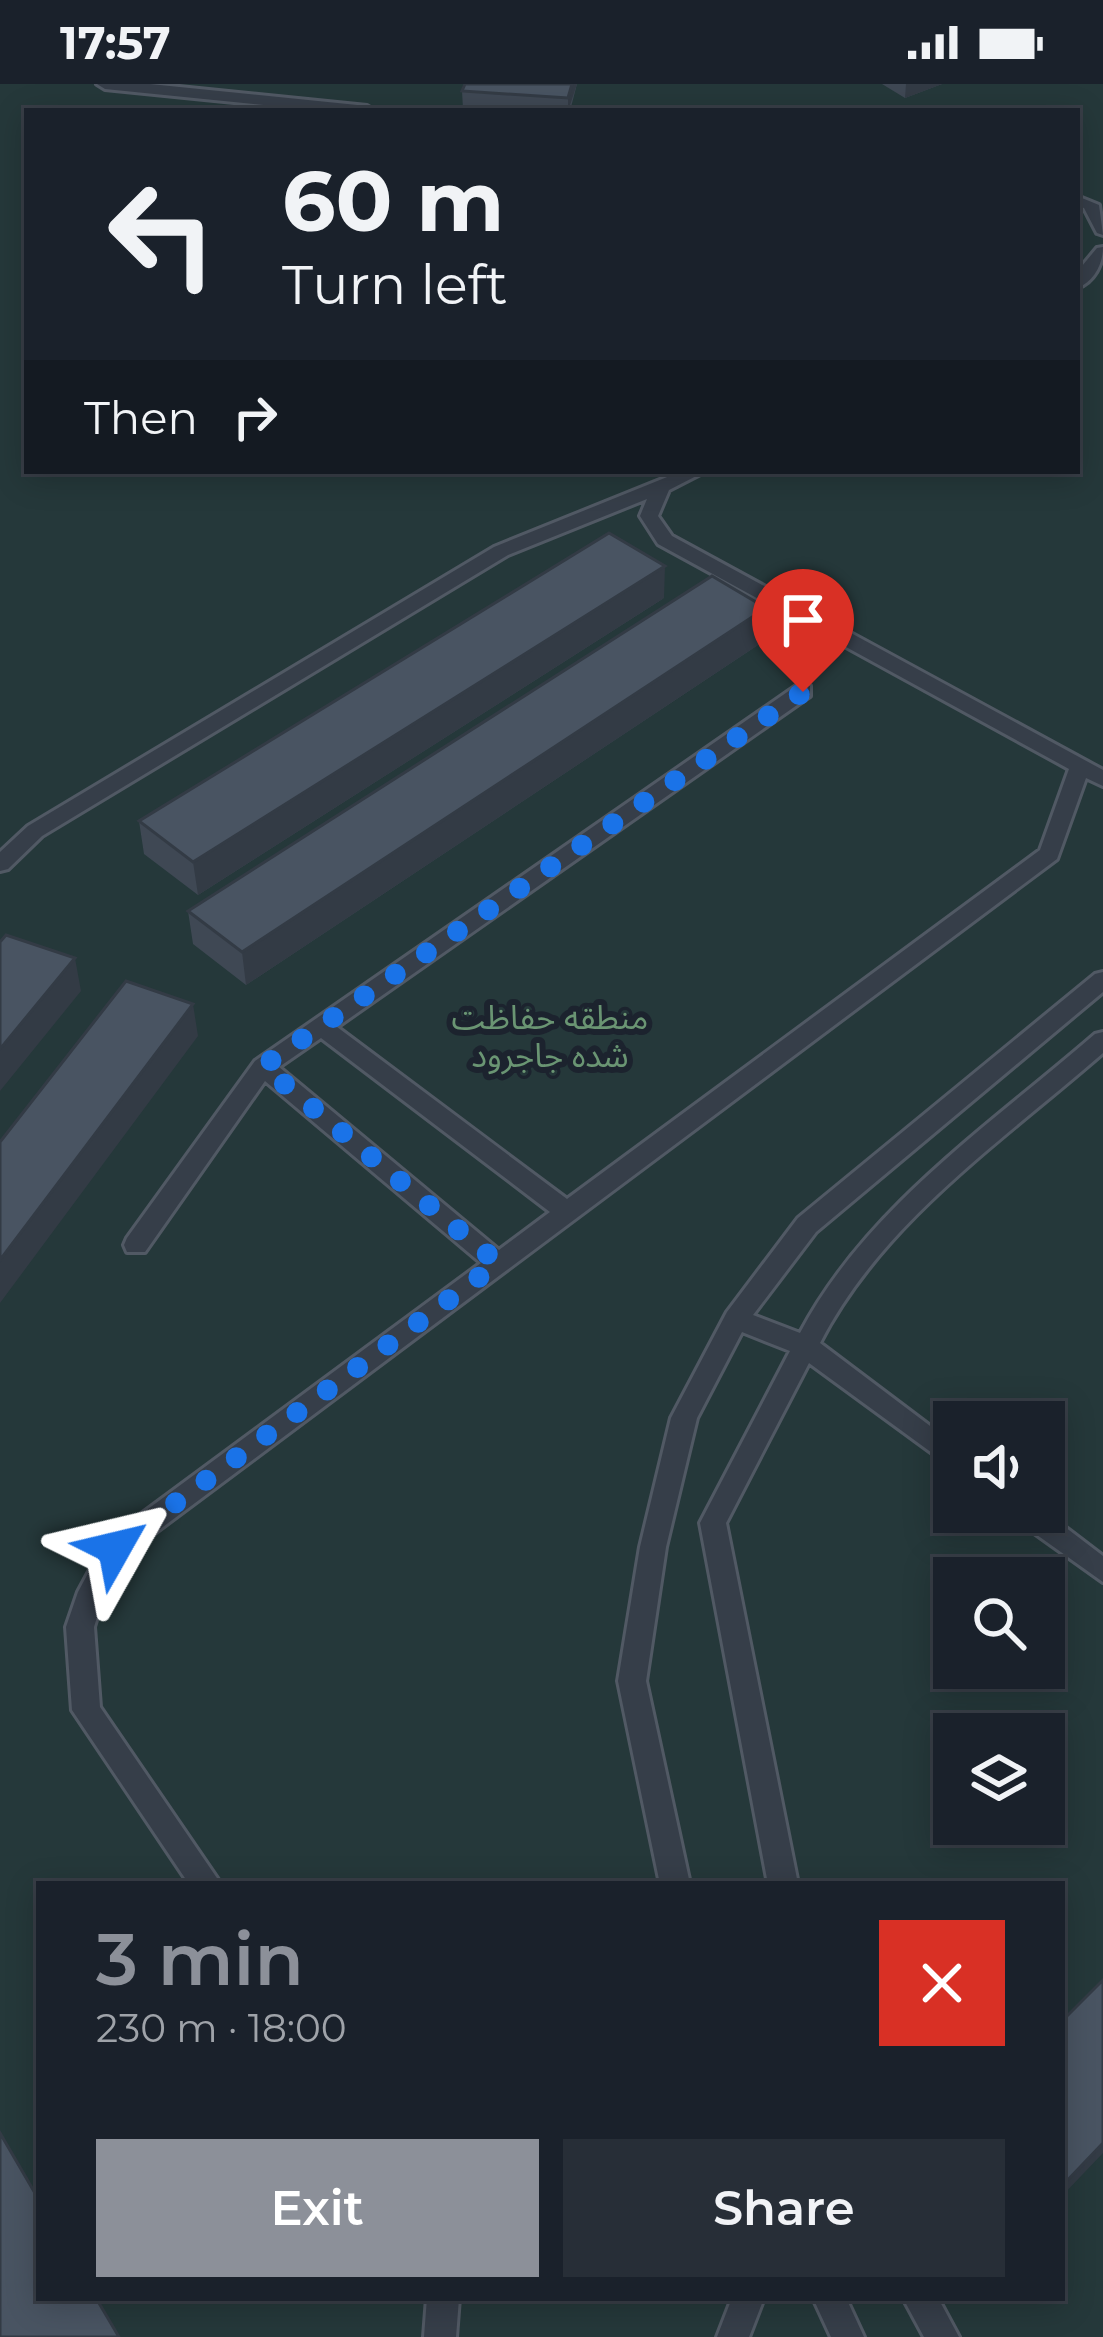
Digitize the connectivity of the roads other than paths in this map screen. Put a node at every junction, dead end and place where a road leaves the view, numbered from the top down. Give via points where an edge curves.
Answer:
1 (105, 84) edge
2 (338, 108) edge
3 (1080, 201) edge
4 (1103, 230) edge
5 (1103, 252) edge
6 (1080, 279) edge
7 (690, 474) edge
8 (661, 487) junction
9 (803, 692) dead end
10 (1080, 766) junction
11 (1103, 779) edge
12 (0, 864) edge
13 (1103, 980) edge
14 (321, 1026) junction
15 (1103, 1040) edge
16 (263, 1066) junction
17 (567, 1212) junction
18 (136, 1245) dead end
19 (498, 1263) junction
20 (736, 1319) junction
21 (806, 1346) junction
22 (933, 1442) edge
23 (1053, 1533) edge
24 (1103, 1571) edge
25 (204, 1881) edge
26 (674, 1881) edge
27 (782, 1881) edge
28 (442, 2301) edge
29 (747, 2301) edge
30 (831, 2301) edge
31 (921, 2301) edge
32 (440, 2337) edge
33 (733, 2337) edge
34 (848, 2337) edge
35 (943, 2337) edge

1 - 2 lane
3 - 4 lane via 1091,205
5 - 6 lane
7 - 8 lane
8 - 10 lane via 649,516 665,540
8 - 12 lane via 501,551 35,831
9 - 14 lane
10 - 11 lane
10 - 17 lane via 1048,854
13 - 20 lane via 807,1225
14 - 16 lane
14 - 17 lane
15 - 21 lane via 889,1225 829,1301
16 - 18 lane
16 - 19 lane
17 - 19 lane
19 - 25 lane via 115,1548 91,1592 80,1627 86,1710
20 - 21 lane
20 - 26 lane via 684,1418 632,1681
21 - 22 lane
21 - 27 lane via 712,1523
23 - 24 lane
28 - 32 lane
29 - 33 lane
30 - 34 lane
31 - 35 lane

